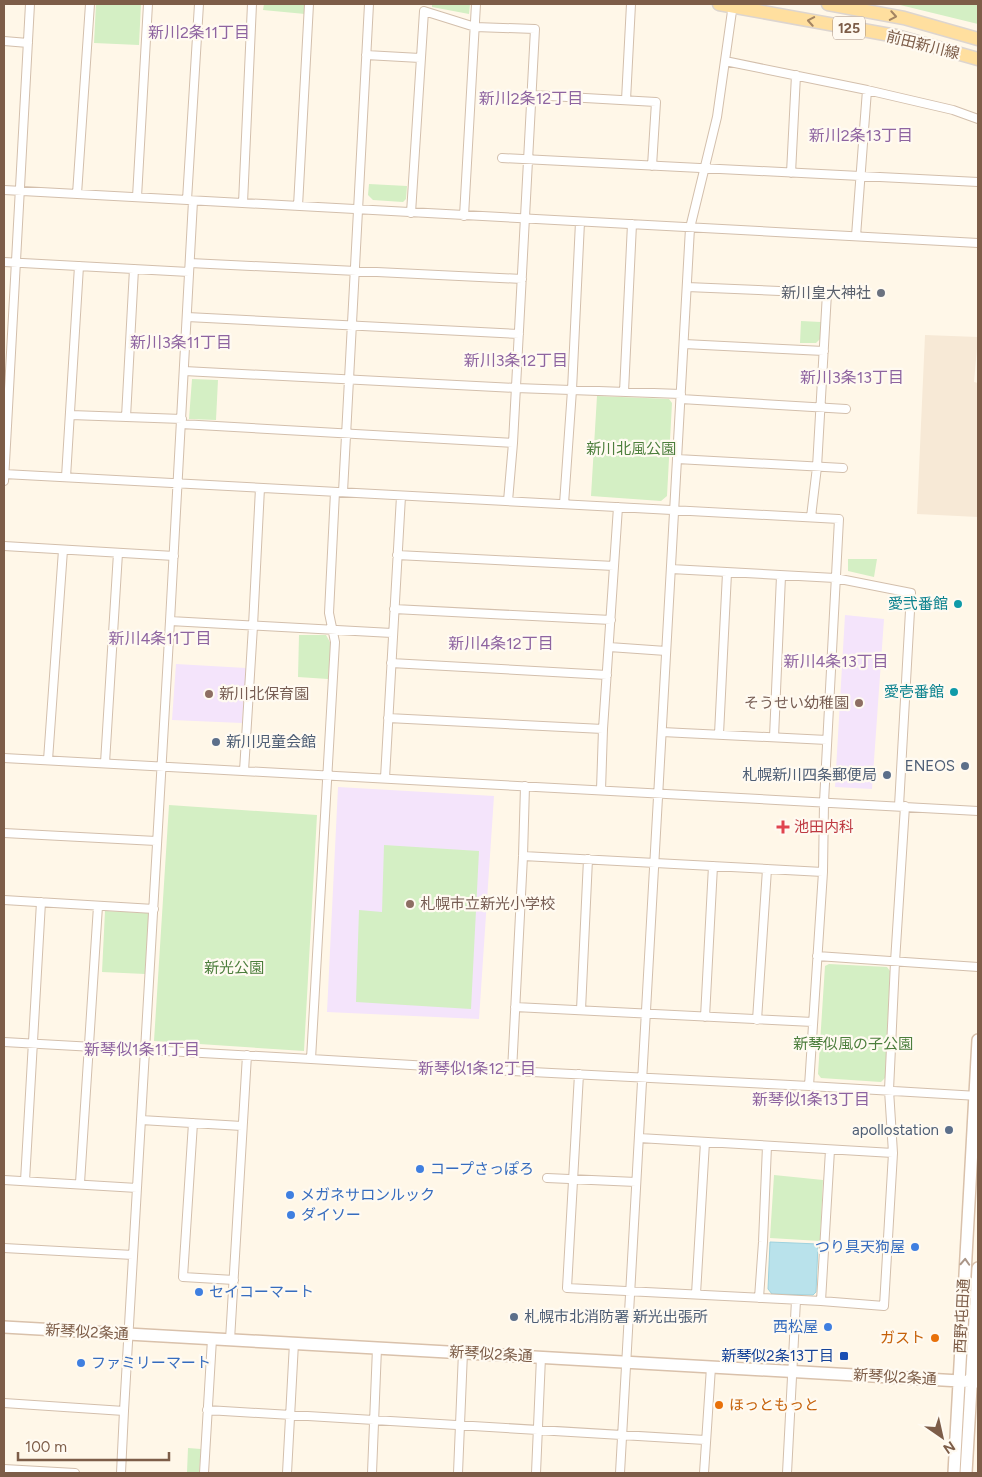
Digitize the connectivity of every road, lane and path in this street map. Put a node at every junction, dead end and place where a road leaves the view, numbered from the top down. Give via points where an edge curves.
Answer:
1 (30, 4) edge
2 (90, 4) edge
3 (148, 4) edge
4 (199, 4) edge
5 (252, 4) edge
6 (309, 4) edge
7 (369, 4) edge
8 (476, 4) edge
9 (632, 4) edge
10 (719, 4) edge
11 (828, 4) edge
12 (733, 5) edge
13 (475, 27) junction
14 (978, 39) edge
15 (4, 42) edge
16 (28, 43) junction
17 (366, 55) junction
18 (420, 58) junction
19 (978, 59) edge
20 (725, 60) junction
21 (796, 75) junction
22 (867, 90) junction
23 (532, 94) junction
24 (626, 100) junction
25 (978, 119) edge
26 (502, 158) dead end
27 (528, 159) junction
28 (652, 166) junction
29 (705, 168) junction
30 (791, 173) junction
31 (860, 176) junction
32 (978, 182) edge
33 (4, 190) edge
34 (20, 191) junction
35 (78, 194) junction
36 (137, 197) junction
37 (190, 200) junction
38 (243, 203) junction
39 (298, 206) junction
40 (358, 210) junction
41 (411, 213) junction
42 (464, 216) junction
43 (524, 219) junction
44 (580, 222) junction
45 (632, 224) junction
46 (690, 228) junction
47 (856, 236) junction
48 (978, 243) edge
49 (4, 262) edge
50 (16, 263) junction
51 (190, 263) junction
52 (79, 266) junction
53 (134, 269) junction
54 (355, 270) junction
55 (189, 272) junction
56 (522, 279) junction
57 (687, 287) junction
58 (187, 317) junction
59 (352, 325) junction
60 (519, 334) junction
61 (684, 344) junction
62 (824, 351) junction
63 (184, 371) junction
64 (349, 379) junction
65 (516, 388) junction
66 (572, 390) junction
67 (624, 392) junction
68 (681, 396) junction
69 (821, 407) junction
70 (846, 409) dead end
71 (70, 415) junction
72 (126, 417) junction
73 (182, 422) junction
74 (346, 434) junction
75 (513, 443) junction
76 (677, 459) junction
77 (817, 467) junction
78 (843, 468) dead end
79 (4, 474) edge
80 (66, 477) junction
81 (4, 481) edge
82 (178, 483) junction
83 (260, 488) junction
84 (339, 492) junction
85 (401, 496) junction
86 (508, 501) junction
87 (564, 504) junction
88 (618, 507) junction
89 (674, 510) junction
90 (812, 517) junction
91 (4, 546) edge
92 (63, 550) junction
93 (118, 553) junction
94 (397, 555) junction
95 (174, 556) junction
96 (614, 566) junction
97 (671, 569) junction
98 (727, 573) junction
99 (781, 576) junction
100 (836, 578) junction
101 (394, 609) junction
102 (611, 620) junction
103 (170, 621) junction
104 (253, 626) junction
105 (332, 630) junction
106 (392, 633) junction
107 (609, 647) junction
108 (666, 650) junction
109 (391, 663) junction
110 (607, 674) junction
111 (388, 718) junction
112 (604, 729) junction
113 (662, 732) junction
114 (719, 734) junction
115 (774, 737) junction
116 (827, 740) junction
117 (4, 758) edge
118 (48, 760) junction
119 (105, 763) junction
120 (161, 766) junction
121 (244, 771) junction
122 (327, 775) junction
123 (385, 778) junction
124 (525, 786) junction
125 (601, 790) junction
126 (658, 793) junction
127 (824, 802) junction
128 (902, 806) junction
129 (978, 811) edge
130 (4, 833) edge
131 (156, 841) junction
132 (523, 856) junction
133 (588, 859) junction
134 (654, 862) junction
135 (713, 866) junction
136 (767, 868) junction
137 (823, 872) junction
138 (4, 900) edge
139 (41, 902) junction
140 (98, 906) junction
141 (154, 909) junction
142 (817, 956) junction
143 (894, 962) junction
144 (978, 967) edge
145 (515, 1006) junction
146 (581, 1010) junction
147 (646, 1013) junction
148 (705, 1017) junction
149 (757, 1020) junction
150 (813, 1022) junction
151 (978, 1040) edge
152 (4, 1042) edge
153 (32, 1044) junction
154 (89, 1047) junction
155 (145, 1050) junction
156 (247, 1055) junction
157 (310, 1059) junction
158 (512, 1071) junction
159 (579, 1074) junction
160 (642, 1077) junction
161 (809, 1086) junction
162 (889, 1090) junction
163 (977, 1096) edge
164 (141, 1120) junction
165 (193, 1123) junction
166 (242, 1126) junction
167 (639, 1138) junction
168 (705, 1142) junction
169 (767, 1146) junction
170 (830, 1150) junction
171 (893, 1153) junction
172 (547, 1178) dead end
173 (4, 1180) edge
174 (574, 1180) junction
175 (25, 1181) junction
176 (636, 1182) junction
177 (80, 1184) junction
178 (136, 1188) junction
179 (4, 1248) edge
180 (133, 1255) junction
181 (978, 1268) edge
182 (234, 1280) junction
183 (630, 1291) junction
184 (696, 1294) junction
185 (758, 1298) junction
186 (796, 1300) junction
187 (821, 1301) junction
188 (4, 1327) edge
189 (128, 1334) junction
190 (212, 1339) junction
191 (230, 1340) junction
192 (294, 1343) junction
193 (377, 1348) junction
194 (463, 1352) junction
195 (541, 1357) junction
196 (626, 1362) junction
197 (711, 1366) junction
198 (792, 1371) junction
199 (958, 1380) junction
200 (975, 1382) edge
201 (4, 1403) edge
202 (207, 1410) junction
203 (124, 1411) junction
204 (290, 1415) junction
205 (374, 1421) junction
206 (461, 1425) junction
207 (538, 1430) junction
208 (622, 1435) junction
209 (705, 1440) junction
210 (4, 1469) edge
211 (75, 1473) edge
212 (121, 1473) edge
213 (204, 1473) edge
214 (287, 1473) edge
215 (372, 1473) edge
216 (458, 1473) edge
217 (536, 1473) edge
218 (620, 1473) edge
219 (704, 1473) edge
220 (787, 1473) edge
221 (954, 1473) edge
222 (966, 1473) edge

1 - 16 street
2 - 35 street
3 - 36 street
4 - 37 street
5 - 38 street
6 - 39 street
7 - 17 street
8 - 13 street
9 - 24 street
10 - 12 main road, 前田新川線 / 125
11 -> 14 main road, 前田新川線 / 125 via 904,18
19 -> 12 main road, 前田新川線 / 125 via 896,36
12 - 20 street
13 - 18 street via 424,11
13 - 23 street via 535,29
13 - 42 street
15 - 16 street
16 - 34 street
17 - 18 street
17 - 40 street
18 - 41 street
20 - 21 street
20 - 29 street via 717,117
21 - 22 street
21 - 30 street
22 - 25 street
22 - 31 street
23 - 24 street
23 - 27 street
24 - 28 street via 656,102
26 - 27 street
27 - 28 street
27 - 43 street
28 - 29 street
29 - 30 street
29 - 46 street
30 - 31 street
31 - 32 street
31 - 47 street
33 - 34 street
34 - 35 street
34 - 50 street
35 - 36 street
36 - 37 street
37 - 38 street
37 - 51 street
38 - 39 street
39 - 40 street
40 - 41 street
40 - 54 street
41 - 42 street
42 - 43 street
43 - 44 street
43 - 56 street
44 - 45 street
44 - 66 street
45 - 46 street
45 - 67 street
46 - 47 street
46 - 57 street
47 - 48 street
49 - 50 street
50 - 52 street
50 - 79 street
51 - 54 street
51 - 55 street
52 - 53 street
52 - 71 street
53 - 55 street
53 - 72 street
54 - 56 street
54 - 59 street
55 - 58 street
56 - 60 street
57 - 61 street
57 - 62 street via 827,293
58 - 59 street
58 - 63 street
59 - 60 street
59 - 64 street
60 - 65 street
61 - 62 street
61 - 68 street
62 - 69 street
63 - 64 street
63 - 73 street
64 - 65 street
64 - 74 street
65 - 66 street
65 - 75 street
66 - 67 street
66 - 87 street
67 - 68 street
68 - 69 street
68 - 76 street
69 - 70 street
69 - 77 street
71 - 72 street
71 - 80 street
72 - 73 street
73 - 74 street
73 - 82 street
74 - 75 street
74 - 84 street
75 - 86 street
76 - 77 street
76 - 89 street
77 - 78 street
77 - 90 street
79 - 80 street
79 - 81 street
80 - 82 street
82 - 83 street
82 - 95 street
83 - 84 street
83 - 104 street
84 - 85 street
84 - 105 street via 329,613
85 - 86 street
85 - 94 street
86 - 87 street
87 - 88 street
88 - 89 street
88 - 96 street
89 - 90 street
89 - 97 street
90 - 100 street via 839,519
91 - 92 street
92 - 93 street
92 - 118 street
93 - 95 street
93 - 119 street
94 - 96 street
94 - 101 street
95 - 103 street
96 - 102 street
97 - 98 street
97 - 108 street
98 - 99 street
98 - 114 street
99 - 100 street
99 - 115 street
100 - 116 street
100 - 128 street via 911,594
101 - 102 street
101 - 106 street
102 - 107 street
103 - 104 street
103 - 120 street
104 - 105 street
104 - 121 street
105 - 106 street
105 - 122 street via 335,642
106 - 109 street
107 - 108 street
107 - 110 street
108 - 113 street
109 - 110 street
109 - 111 street
110 - 112 street
111 - 112 street
111 - 123 street
112 - 125 street
113 - 114 street
113 - 126 street
114 - 115 street
115 - 116 street
116 - 127 street
117 - 118 street
118 - 119 street
119 - 120 street
120 - 121 street
120 - 131 street
121 - 122 street
122 - 123 street
122 - 157 street
123 - 124 street
124 - 125 street
124 - 132 street
125 - 126 street
126 - 127 street
126 - 134 street
127 - 128 street
127 - 137 street
128 - 129 street
128 - 143 street
130 - 131 street
131 - 141 street
132 - 133 street
132 - 145 street
133 - 134 street
133 - 146 street
134 - 135 street
134 - 147 street
135 - 136 street
135 - 148 street
136 - 137 street
136 - 149 street
137 - 142 street
138 - 139 street
139 - 140 street
139 - 153 street
140 - 141 street
140 - 154 street
141 - 155 street
142 - 143 street
142 - 150 street
143 - 144 street
143 - 162 street
145 - 146 street
145 - 158 street
146 - 147 street
147 - 148 street
147 - 160 street
148 - 149 street
149 - 150 street
150 - 161 street
151 - 163 street, 西野屯田通
152 - 153 street
153 - 154 street
153 - 175 street
154 - 155 street
154 - 177 street
155 - 156 street
155 - 164 street
156 - 157 street
156 - 166 street
157 - 158 street
158 - 159 street
159 - 160 street
159 - 174 street
160 - 161 street
160 - 167 street
161 - 162 street
162 - 163 street
162 - 171 street
199 -> 163 street, 西野屯田通
164 - 165 street
164 - 178 street
165 - 166 street
165 - 182 street via 183,1277
166 - 182 street
167 - 168 street
167 - 176 street
168 - 169 street
168 - 184 street
169 - 170 street
169 - 185 street
170 - 171 street
170 - 187 street
171 - 187 street via 884,1306
172 - 174 street
173 - 175 street
174 - 176 street
174 - 183 street via 567,1288
175 - 177 street
176 - 183 street
177 - 178 street
178 - 180 street
179 - 180 street
180 - 189 street
181 - 200 street, 西野屯田通
182 - 191 street
183 - 184 street
183 - 196 street
184 - 185 street
185 - 186 street
186 - 187 street
186 - 198 street
188 - 189 street, 新琴似2条通
189 - 190 street, 新琴似2条通
189 - 203 street
190 - 191 street, 新琴似2条通
190 - 202 street
191 - 192 street, 新琴似2条通
192 - 193 street, 新琴似2条通
192 - 204 street
193 - 194 street, 新琴似2条通
193 - 205 street
194 - 195 street, 新琴似2条通
194 - 206 street
195 - 196 street, 新琴似2条通
195 - 207 street
196 - 197 street, 新琴似2条通
196 - 208 street
197 - 198 street, 新琴似2条通
197 - 209 street
198 - 199 street, 新琴似2条通
198 - 220 street
199 - 200 street, 新琴似2条通
199 - 221 street, 西野屯田通
200 - 222 street, 西野屯田通
201 - 203 street
202 - 204 street
202 - 213 street
203 - 212 street
204 - 205 street
204 - 214 street
205 - 206 street
205 - 215 street
206 - 207 street
206 - 216 street
207 - 208 street
207 - 217 street
208 - 209 street
208 - 218 street
209 - 219 street
210 - 211 street

